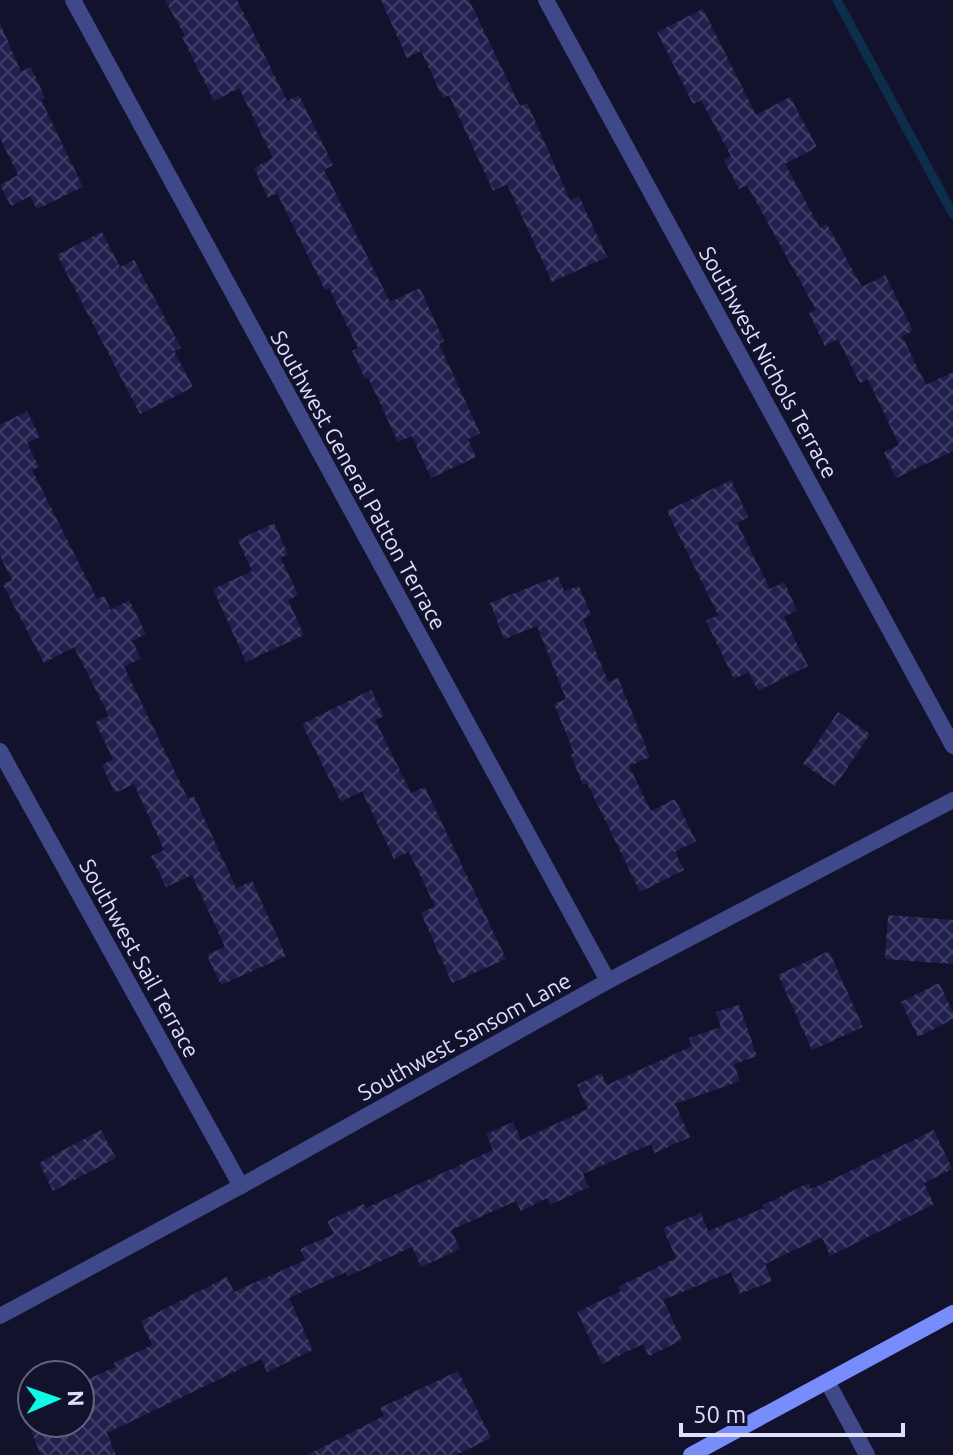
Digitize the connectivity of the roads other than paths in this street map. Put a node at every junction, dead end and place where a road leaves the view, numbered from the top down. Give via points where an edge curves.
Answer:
1 (73, 0) edge
2 (546, 0) edge
3 (953, 746) edge
4 (0, 751) edge
5 (953, 800) edge
6 (608, 981) junction
7 (241, 1186) junction
8 (953, 1313) edge
9 (0, 1316) edge
10 (828, 1383) junction
11 (691, 1455) edge
12 (867, 1455) edge

1 - 6 street, Southwest General Patton Terrace
2 - 3 street, Southwest Nichols Terrace
4 - 7 street, Southwest Sail Terrace
5 - 6 street, Southwest Sansom Lane
6 - 7 street, Southwest Sansom Lane
7 - 9 street, Southwest Sansom Lane
8 - 10 street
10 - 11 street
10 - 12 street

